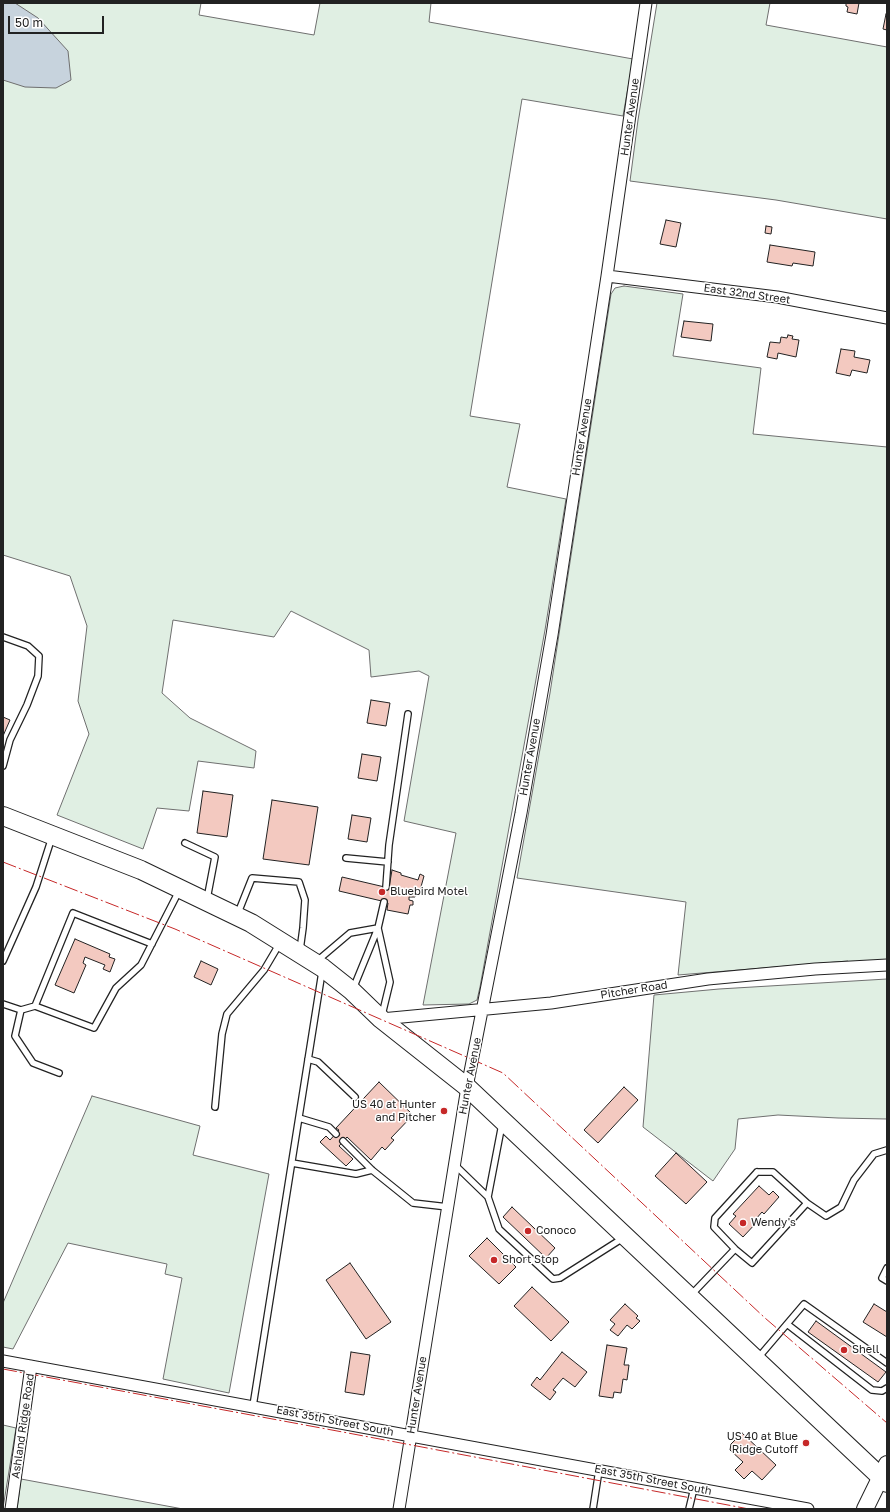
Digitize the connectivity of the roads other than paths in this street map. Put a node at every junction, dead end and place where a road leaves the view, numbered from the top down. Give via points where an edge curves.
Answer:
1 (646, 3) edge
2 (607, 276) junction
3 (887, 318) edge
4 (3, 637) edge
5 (408, 714) dead end
6 (6, 745) edge
7 (3, 766) edge
8 (3, 816) edge
9 (53, 835) junction
10 (185, 843) dead end
11 (346, 858) dead end
12 (388, 862) junction
13 (386, 887) dead end
14 (180, 889) junction
15 (207, 902) junction
16 (384, 902) dead end
17 (237, 916) junction
18 (378, 928) junction
19 (281, 941) junction
20 (152, 944) junction
21 (299, 953) junction
22 (3, 960) edge
23 (319, 965) junction
24 (887, 966) edge
25 (352, 991) junction
26 (3, 1004) edge
27 (35, 1006) junction
28 (483, 1009) junction
29 (21, 1010) junction
30 (381, 1019) junction
31 (308, 1059) junction
32 (59, 1073) dead end
33 (467, 1087) junction
34 (355, 1097) dead end
35 (215, 1108) dead end
36 (299, 1118) junction
37 (503, 1121) junction
38 (336, 1134) dead end
39 (343, 1141) dead end
40 (887, 1150) edge
41 (292, 1163) junction
42 (455, 1165) junction
43 (372, 1170) junction
44 (488, 1197) junction
45 (807, 1203) junction
46 (448, 1207) junction
47 (625, 1236) junction
48 (735, 1249) junction
49 (887, 1268) edge
50 (887, 1281) edge
51 (689, 1297) junction
52 (787, 1324) junction
53 (3, 1360) edge
54 (756, 1360) junction
55 (887, 1363) edge
56 (31, 1366) junction
57 (887, 1388) edge
58 (253, 1406) junction
59 (410, 1435) junction
60 (600, 1470) junction
61 (885, 1475) edge
62 (694, 1488) junction
63 (11, 1509) edge
64 (399, 1509) edge
65 (593, 1509) edge
66 (689, 1509) edge
67 (807, 1509) edge
68 (865, 1509) edge

1 - 2 street, Hunter Avenue
2 - 3 street, East 32nd Street via 777,297
2 - 28 street, Hunter Avenue via 550,643 521,813
4 - 6 lane via 28,646 39,656 38,676 27,705
5 - 12 lane
6 - 7 lane
8 - 9 main road
9 - 14 main road
9 - 22 lane via 36,886
10 - 15 lane via 215,857
11 - 12 lane
12 - 13 lane
14 - 15 main road
14 - 20 lane
15 - 17 main road
16 - 18 lane
17 - 19 main road
17 - 21 lane via 252,878 300,882 305,900
18 - 23 lane via 350,934
18 - 25 lane
18 - 30 lane via 390,982
19 - 21 main road
19 - 35 lane via 264,970 227,1014 222,1034
20 - 27 lane via 141,965 116,988 94,1028
20 - 27 lane via 73,913
21 - 23 main road
23 - 25 main road
23 - 31 lane
24 - 28 street, Pitcher Road via 815,969 708,979 551,1003
25 - 30 main road
26 - 29 lane
27 - 29 lane
28 - 30 street, Pitcher Road
28 - 33 street, Hunter Avenue
29 - 32 lane via 15,1036 33,1063
30 - 33 main road
31 - 34 lane via 318,1062
31 - 36 lane
33 - 37 main road
33 - 42 street, Hunter Avenue
36 - 38 lane via 329,1127
36 - 41 lane
37 - 44 lane
37 - 47 main road
39 - 43 lane
40 - 45 lane via 874,1154 854,1180 841,1207 826,1216
41 - 43 lane via 356,1174
41 - 58 lane
42 - 44 lane
42 - 46 street, Hunter Avenue
43 - 46 lane via 413,1203
44 - 47 lane via 499,1229 553,1279 560,1278
45 - 48 lane via 752,1263
45 - 48 lane via 773,1172 757,1172 715,1218 714,1227
46 - 59 street, Hunter Avenue
47 - 51 main road
48 - 51 lane
49 - 50 lane via 882,1278
51 - 54 main road
52 - 54 lane
52 - 55 lane via 804,1304
52 - 57 lane via 872,1390 882,1391
53 - 56 street, East 35th Street South
54 - 61 main road
56 - 58 street, East 35th Street South
56 - 63 street, Ashland Ridge Road
58 - 59 street, East 35th Street South
59 - 60 street, East 35th Street South
59 - 64 street, Hunter Avenue
60 - 62 street, East 35th Street South
60 - 65 lane
61 - 68 main road
62 - 66 lane
62 - 67 street, East 35th Street South

